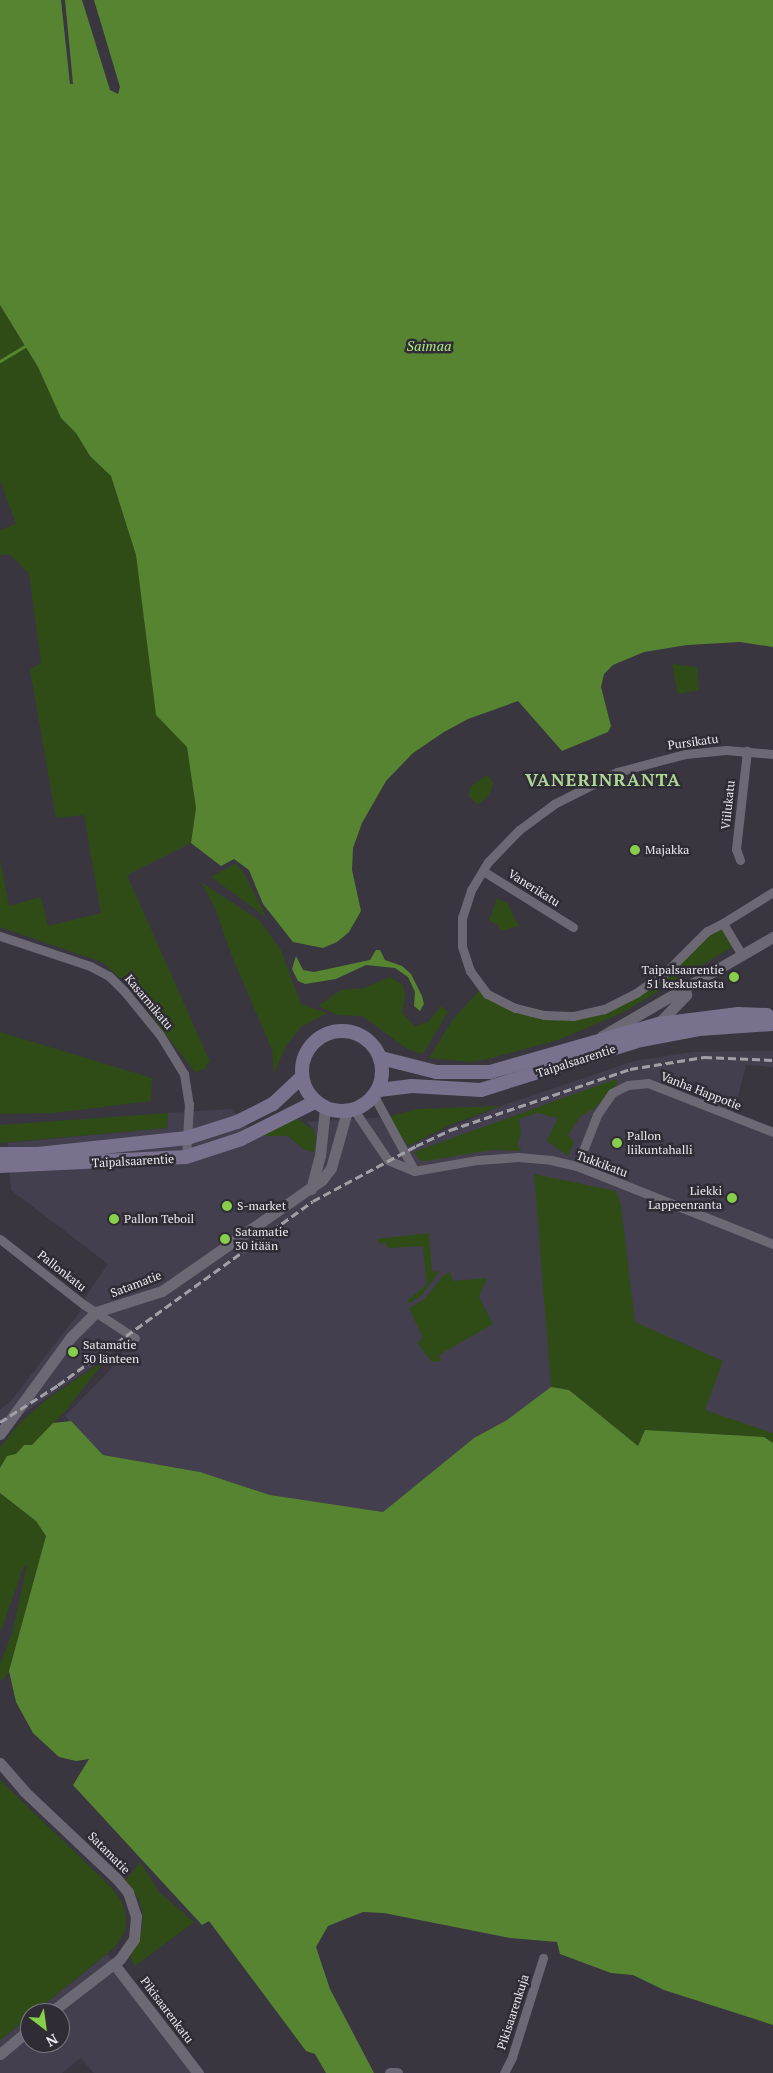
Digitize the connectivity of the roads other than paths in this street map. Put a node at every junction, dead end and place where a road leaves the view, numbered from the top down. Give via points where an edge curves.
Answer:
1 (747, 751) junction
2 (773, 754) edge
3 (740, 860) dead end
4 (482, 871) junction
5 (773, 892) edge
6 (723, 923) junction
7 (573, 927) dead end
8 (0, 936) edge
9 (773, 937) edge
10 (742, 956) junction
11 (706, 979) junction
12 (773, 1015) edge
13 (659, 1024) junction
14 (773, 1024) edge
15 (641, 1040) junction
16 (579, 1048) junction
17 (380, 1058) junction
18 (302, 1077) junction
19 (376, 1093) junction
20 (320, 1105) junction
21 (351, 1111) junction
22 (773, 1132) edge
23 (187, 1138) junction
24 (0, 1154) edge
25 (186, 1157) junction
26 (0, 1166) edge
27 (577, 1166) junction
28 (414, 1171) junction
29 (311, 1189) junction
30 (0, 1239) edge
31 (773, 1244) edge
32 (96, 1312) junction
33 (135, 1338) dead end
34 (0, 1434) edge
35 (0, 1763) edge
36 (543, 1958) dead end
37 (114, 1964) junction
38 (63, 2003) edge
39 (20, 2038) edge
40 (0, 2054) edge
41 (198, 2073) edge
42 (390, 2073) edge
43 (397, 2073) edge
44 (504, 2073) edge

1 - 2 street, Pursikatu
1 - 3 street, Viilukatu via 736,849
1 - 4 street, Pursikatu via 685,754 617,772 554,804 519,830
4 - 6 street, Pursikatu via 462,918 462,946 470,972 487,994 515,1008 544,1015 573,1016 604,1009 636,994 666,972 707,931
4 - 7 street, Vanerikatu
5 - 6 street
6 - 10 street
8 - 23 street, Kasarmikatu via 90,966 109,976 125,992 160,1035 184,1074 188,1095
9 - 10 street
10 - 11 street
11 - 13 street via 676,1003
11 - 16 street
12 - 13 main road, Taipalsaarentie via 738,1014
13 - 15 street
13 - 16 main road, Taipalsaarentie
14 - 15 main road, Taipalsaarentie via 699,1029
15 - 19 main road, Taipalsaarentie via 481,1090 412,1086
16 - 17 main road, Taipalsaarentie via 490,1072 436,1072
17 - 18 main road via 365,1038 352,1032 333,1032 315,1041 307,1051
17 - 19 main road via 383,1069
18 - 20 main road
18 - 23 main road, Taipalsaarentie via 273,1104 237,1122
19 - 21 main road
19 - 28 street
20 - 21 main road
20 - 25 main road, Taipalsaarentie via 241,1139
20 - 29 street via 320,1156
21 - 28 street via 388,1160
21 - 29 street, Satamatie via 331,1168
22 - 27 street, Vanha Happotie via 648,1083 628,1084 612,1093 597,1115
23 - 24 main road, Taipalsaarentie
23 - 25 street, Kasarmikatu
25 - 26 main road, Taipalsaarentie
27 - 28 street, Tukkikatu via 518,1157 451,1162
27 - 31 street, Tukkikatu
29 - 32 street, Satamatie via 162,1291
30 - 32 street, Pallonkatu
32 - 33 street, Pallonkatu
32 - 34 street, Satamatie via 71,1337
35 - 37 street, Satamatie via 128,1892 134,1905 136,1928 126,1952
36 - 44 street, Pikisaarenkuja via 512,2058
37 - 38 street, Satamatie
37 - 41 street, Pikisaarenkatu
39 - 40 street
42 - 43 street

